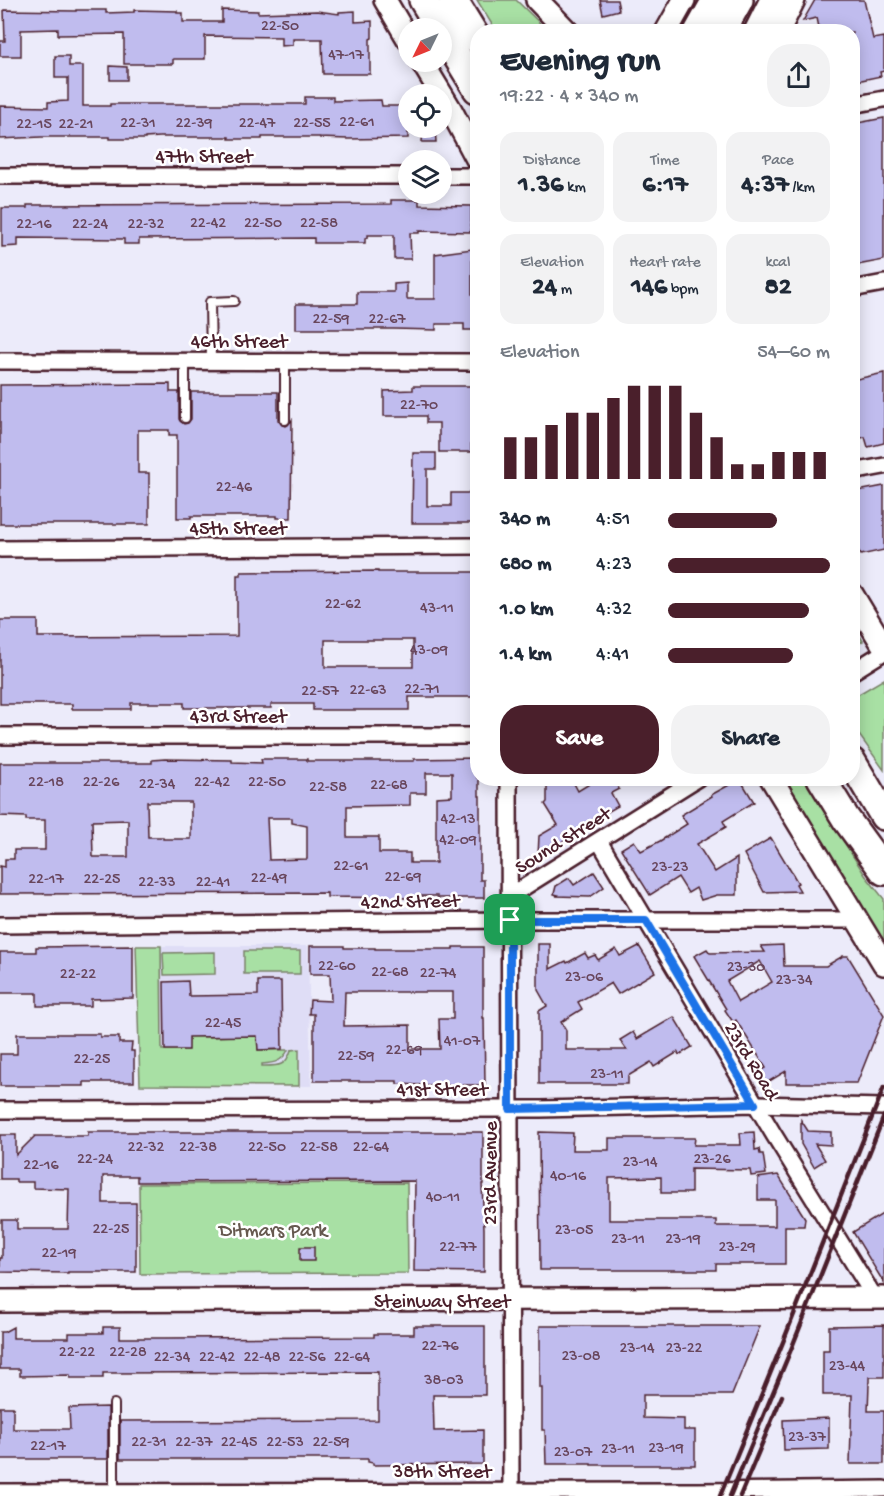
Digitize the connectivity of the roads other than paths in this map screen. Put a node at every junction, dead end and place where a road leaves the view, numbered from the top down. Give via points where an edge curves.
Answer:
1 (385, 0) edge
2 (423, 0) edge
3 (453, 0) edge
4 (537, 0) edge
5 (684, 0) edge
6 (739, 0) edge
7 (774, 0) edge
8 (794, 0) edge
9 (434, 18) edge
10 (398, 22) edge
11 (707, 22) edge
12 (560, 24) edge
13 (670, 24) edge
14 (762, 24) edge
15 (782, 24) edge
16 (470, 28) edge
17 (452, 47) edge
18 (428, 72) edge
19 (470, 77) edge
20 (884, 99) edge
21 (860, 104) edge
22 (470, 145) edge
23 (0, 176) edge
24 (398, 176) edge
25 (452, 176) edge
26 (470, 176) edge
27 (884, 283) edge
28 (860, 288) edge
29 (234, 301) dead end
30 (0, 361) edge
31 (184, 361) junction
32 (211, 361) junction
33 (285, 361) junction
34 (470, 362) edge
35 (185, 418) dead end
36 (285, 420) dead end
37 (884, 466) edge
38 (860, 470) edge
39 (470, 546) edge
40 (0, 549) edge
41 (860, 609) edge
42 (882, 652) edge
43 (860, 667) edge
44 (0, 736) edge
45 (470, 736) edge
46 (860, 776) edge
47 (509, 786) edge
48 (685, 786) edge
49 (776, 786) edge
50 (826, 786) edge
51 (884, 816) edge
52 (598, 841) junction
53 (884, 871) edge
54 (510, 896) junction
55 (510, 920) junction
56 (646, 920) junction
57 (857, 920) junction
58 (0, 925) edge
59 (884, 964) edge
60 (755, 1104) junction
61 (884, 1107) edge
62 (510, 1109) junction
63 (0, 1110) edge
64 (879, 1298) edge
65 (510, 1300) junction
66 (0, 1301) edge
67 (114, 1404) dead end
68 (884, 1489) edge
69 (0, 1492) edge
70 (114, 1492) junction
71 (511, 1493) edge
72 (142, 1494) edge

1 - 10 street
2 - 9 highway
3 - 16 highway
4 - 12 street
5 - 13 street
6 - 11 highway
7 - 14 highway
8 - 15 street
17 - 19 highway
18 - 22 street
20 - 21 street
23 - 24 street, 47th Street
25 - 26 street
27 - 28 street
29 - 32 lane via 210,302
30 - 31 street, 46th Street
31 - 32 street, 46th Street
31 - 35 lane
32 - 33 street, 46th Street
33 - 34 street, 46th Street
33 - 36 lane
37 - 38 street
39 - 40 street, 45th Street
41 - 42 street
42 - 43 street
44 - 45 street, 43rd Street
46 - 51 highway
47 - 54 street, 23rd Avenue
48 - 52 street, Sound Street
49 - 57 street
50 - 53 highway
52 - 54 street, Sound Street
52 - 56 street, 23rd Road
54 - 55 street, 23rd Avenue
55 - 56 street, 42nd Street
55 - 58 street, 42nd Street
55 - 62 street, 23rd Avenue
56 - 57 street, 42nd Street
56 - 60 street, 23rd Road
57 - 59 street
60 - 61 street, 41st Street
60 - 62 street, 41st Street
60 - 64 street, 23rd Road
62 - 63 street, 41st Street
62 - 65 street, 23rd Avenue
64 - 65 street, Steinway Street
65 - 66 street, Steinway Street
65 - 71 street, 23rd Avenue
67 - 70 lane
68 - 71 street, 38th Street
69 - 70 street, 38th Street
70 - 72 street, 38th Street
71 - 72 street, 38th Street

